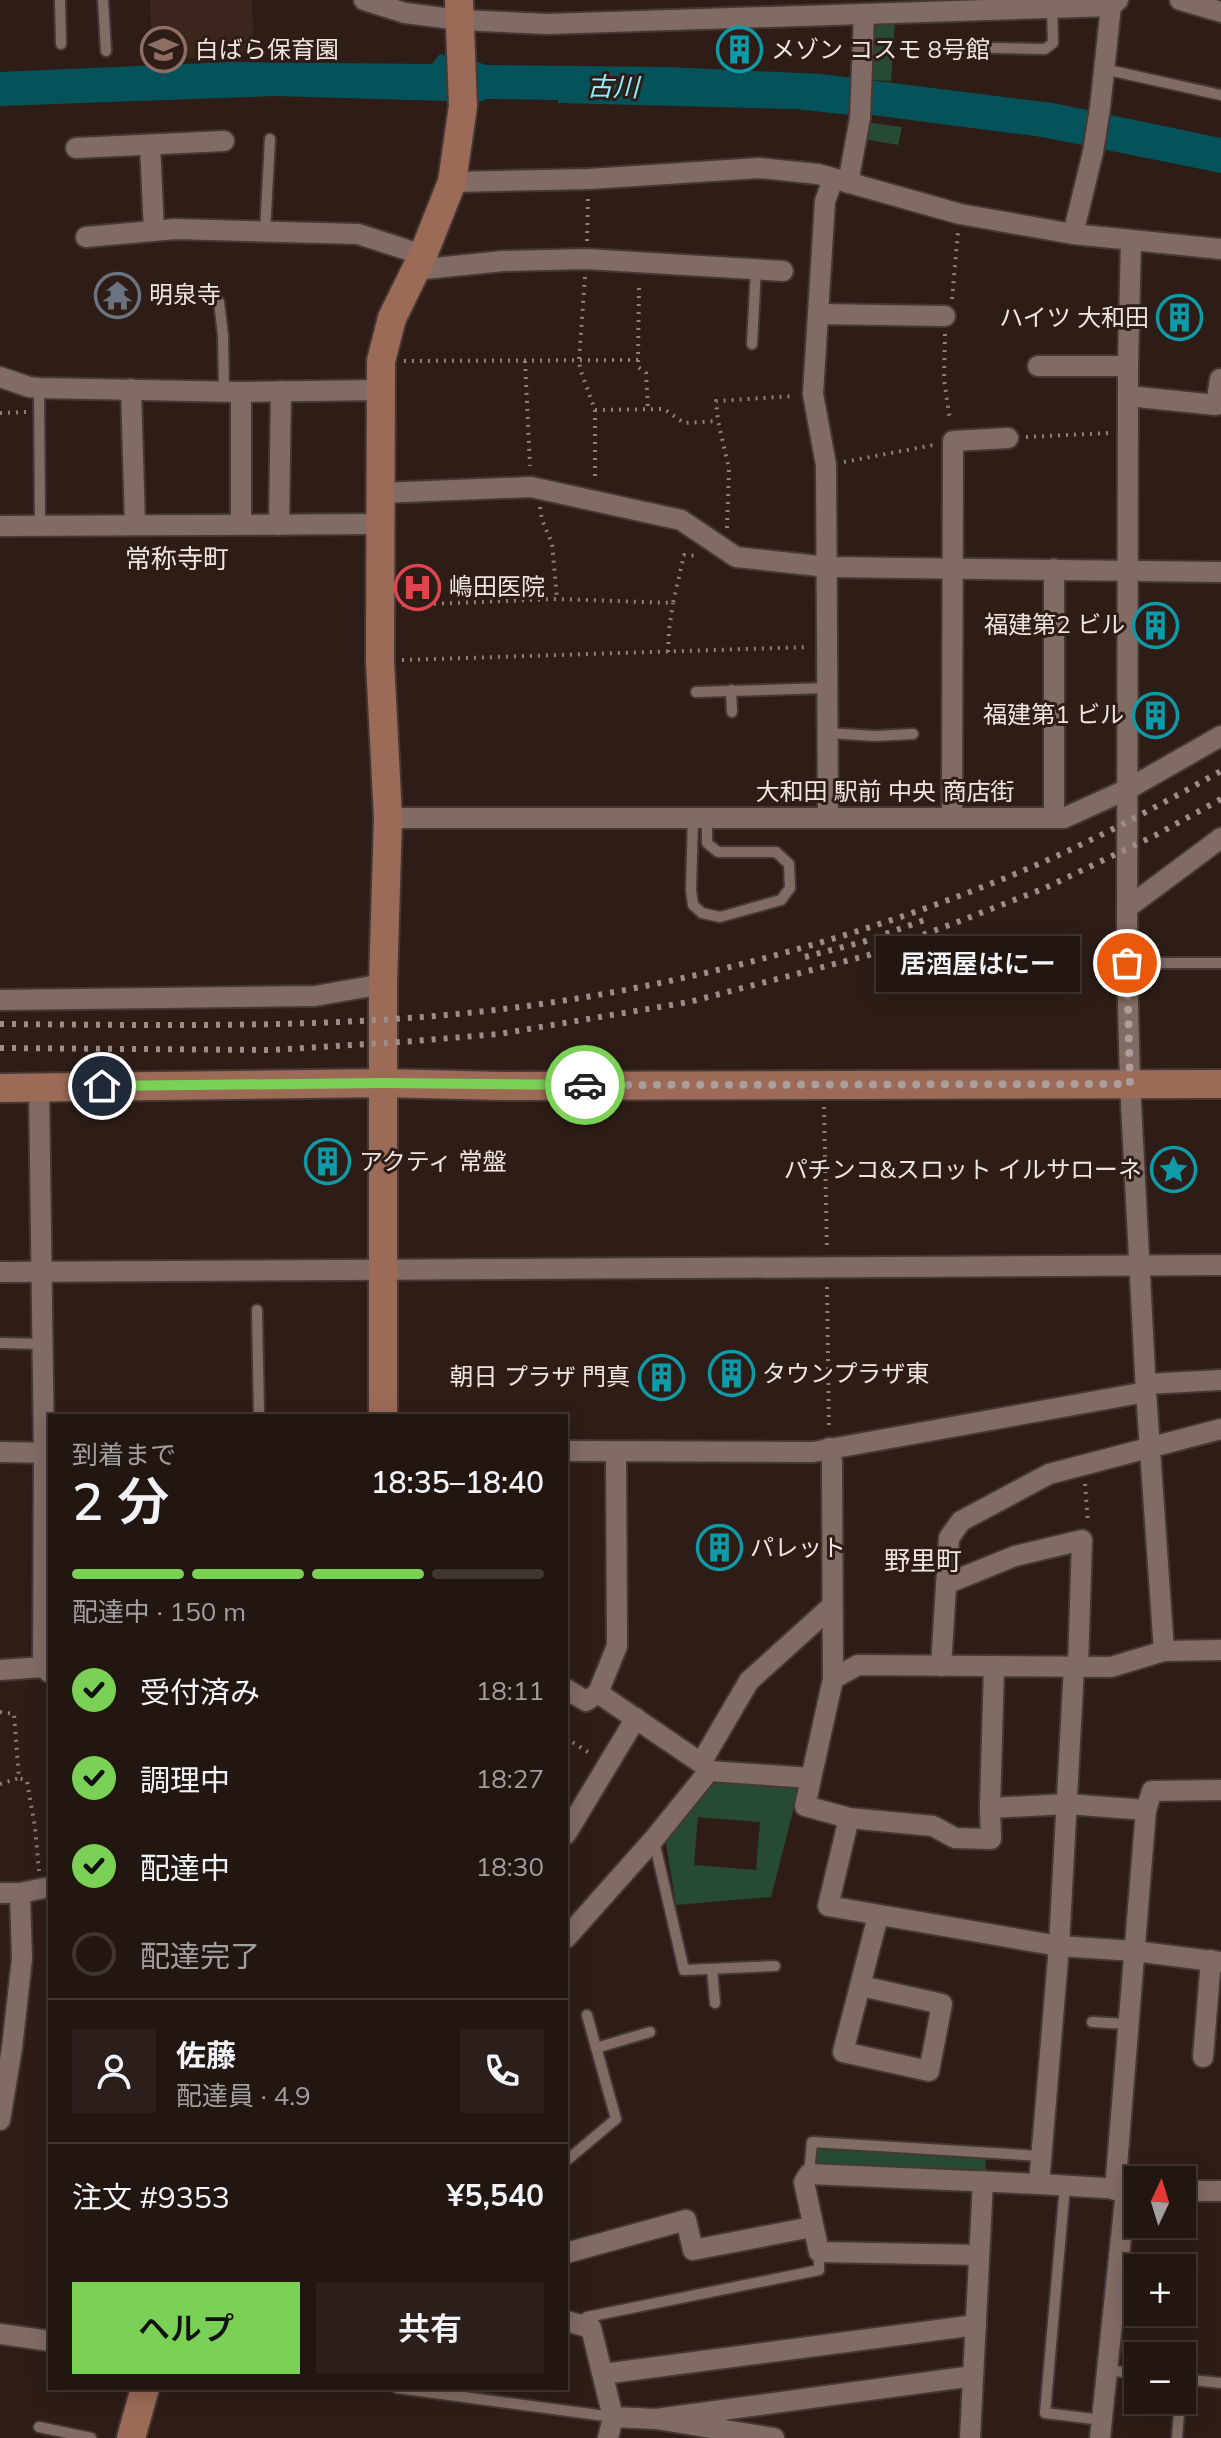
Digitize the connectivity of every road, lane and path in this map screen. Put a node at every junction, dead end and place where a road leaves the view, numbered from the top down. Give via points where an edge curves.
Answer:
1 (60, 0) edge
2 (103, 0) edge
3 (364, 0) edge
4 (1180, 0) edge
5 (1115, 3) edge
6 (903, 6) edge
7 (1052, 8) junction
8 (460, 10) edge
9 (1221, 12) edge
10 (864, 14) junction
11 (61, 44) dead end
12 (952, 47) dead end
13 (106, 51) dead end
14 (1104, 69) junction
15 (1221, 95) edge
16 (270, 139) dead end
17 (224, 141) dead end
18 (150, 145) junction
19 (76, 148) dead end
20 (589, 179) junction
21 (452, 182) junction
22 (840, 182) junction
23 (154, 231) junction
24 (265, 232) junction
25 (1073, 234) junction
26 (86, 237) dead end
27 (1131, 242) junction
28 (1221, 249) edge
29 (586, 259) junction
30 (419, 263) junction
31 (640, 263) junction
32 (756, 268) junction
33 (783, 271) dead end
34 (219, 302) dead end
35 (818, 314) junction
36 (945, 316) dead end
37 (752, 344) dead end
38 (579, 360) junction
39 (638, 360) junction
40 (381, 361) junction
41 (525, 361) junction
42 (1038, 366) dead end
43 (1128, 366) junction
44 (0, 377) edge
45 (1220, 379) edge
46 (39, 388) junction
47 (131, 389) junction
48 (380, 390) junction
49 (281, 391) junction
50 (233, 392) junction
51 (813, 394) junction
52 (1128, 396) junction
53 (648, 409) junction
54 (595, 410) junction
55 (39, 411) junction
56 (0, 413) edge
57 (718, 421) junction
58 (1128, 433) junction
59 (1008, 438) joint
60 (953, 441) junction
61 (826, 465) junction
62 (531, 487) junction
63 (380, 493) junction
64 (595, 501) junction
65 (381, 524) junction
66 (40, 525) junction
67 (135, 525) junction
68 (241, 525) junction
69 (279, 525) junction
70 (0, 526) edge
71 (726, 551) junction
72 (828, 567) junction
73 (953, 568) junction
74 (1054, 569) junction
75 (1129, 569) junction
76 (1221, 572) edge
77 (557, 599) junction
78 (673, 603) junction
79 (379, 606) junction
80 (828, 647) junction
81 (668, 652) junction
82 (380, 661) junction
83 (828, 688) junction
84 (731, 690) junction
85 (696, 692) dead end
86 (732, 712) dead end
87 (828, 733) junction
88 (913, 734) dead end
89 (1221, 736) edge
90 (1128, 789) junction
91 (700, 817) junction
92 (828, 817) junction
93 (388, 818) junction
94 (952, 818) junction
95 (1054, 818) junction
96 (1221, 838) edge
97 (1127, 908) junction
98 (1127, 963) junction
99 (1221, 963) edge
100 (383, 984) junction
101 (0, 1000) edge
102 (383, 1083) junction
103 (1130, 1084) junction
104 (1221, 1084) edge
105 (39, 1087) junction
106 (0, 1088) edge
107 (1140, 1265) junction
108 (1221, 1265) edge
109 (382, 1270) junction
110 (0, 1272) edge
111 (42, 1272) junction
112 (257, 1310) dead end
113 (0, 1343) edge
114 (43, 1344) junction
115 (1221, 1380) edge
116 (1146, 1388) junction
117 (259, 1414) edge
118 (383, 1414) edge
119 (1221, 1429) edge
120 (829, 1448) junction
121 (1150, 1449) junction
122 (568, 1451) edge
123 (616, 1451) junction
124 (0, 1452) edge
125 (47, 1453) edge
126 (1084, 1466) junction
127 (1082, 1540) junction
128 (946, 1584) junction
129 (47, 1599) edge
130 (832, 1606) junction
131 (1221, 1650) edge
132 (1164, 1651) junction
133 (941, 1666) junction
134 (994, 1667) junction
135 (1076, 1667) junction
136 (0, 1670) edge
137 (46, 1670) edge
138 (833, 1679) junction
139 (568, 1690) edge
140 (598, 1693) junction
141 (0, 1712) edge
142 (636, 1718) junction
143 (568, 1739) edge
144 (608, 1764) junction
145 (705, 1767) junction
146 (19, 1778) junction
147 (811, 1778) junction
148 (0, 1784) edge
149 (1221, 1790) edge
150 (1067, 1804) junction
151 (990, 1808) junction
152 (1146, 1810) junction
153 (849, 1818) junction
154 (568, 1826) edge
155 (654, 1839) junction
156 (46, 1888) edge
157 (10, 1893) edge
158 (878, 1916) junction
159 (570, 1927) edge
160 (1059, 1946) junction
161 (1134, 1951) junction
162 (1216, 1961) edge
163 (775, 1966) dead end
164 (712, 1969) junction
165 (861, 1986) junction
166 (715, 2003) dead end
167 (587, 2015) dead end
168 (1092, 2022) dead end
169 (1128, 2024) junction
170 (650, 2032) dead end
171 (596, 2048) junction
172 (1203, 2057) dead end
173 (0, 2120) edge
174 (1041, 2156) junction
175 (568, 2159) edge
176 (1126, 2166) edge
177 (809, 2174) junction
178 (983, 2181) junction
179 (1039, 2184) junction
180 (1065, 2186) junction
181 (1124, 2190) edge
182 (1196, 2191) edge
183 (1221, 2191) edge
184 (1124, 2209) edge
185 (812, 2227) junction
186 (568, 2252) edge
187 (819, 2252) junction
188 (979, 2255) junction
189 (572, 2322) edge
190 (976, 2325) junction
191 (1, 2340) edge
192 (48, 2341) edge
193 (1107, 2370) junction
194 (1124, 2372) edge
195 (603, 2374) junction
196 (973, 2376) junction
197 (1196, 2381) edge
198 (1221, 2383) edge
199 (144, 2390) edge
200 (412, 2390) edge
201 (1179, 2414) edge
202 (613, 2417) junction
203 (656, 2419) junction
204 (39, 2427) dead end
205 (1101, 2429) edge
206 (91, 2438) edge
207 (131, 2438) edge
208 (608, 2438) edge
209 (774, 2438) edge
210 (970, 2438) edge
211 (1177, 2438) edge

1 - 11 lane
2 - 13 lane
3 - 8 street via 405,13
4 - 9 street
5 - 7 street
5 - 14 street
6 - 7 street
6 - 10 street
7 - 12 lane via 1053,43 1045,49
8 - 10 street via 547,24
8 - 21 street via 463,106
10 - 22 street via 860,118
14 - 15 lane
14 - 25 street via 1093,152
16 - 24 lane
17 - 18 street
18 - 19 street
18 - 23 street
20 - 21 street
20 - 22 street via 759,168 818,174
20 - 29 path
21 - 30 street
22 - 25 street via 960,214
22 - 35 street via 825,201
23 - 24 street
23 - 26 street
24 - 30 street via 358,234
25 - 27 street
27 - 28 street
27 - 43 street
29 - 30 street
29 - 31 street
29 - 38 path
30 - 40 street via 392,318
31 - 32 street
31 - 39 path
32 - 33 street
32 - 37 lane
34 - 50 lane
35 - 36 street
35 - 51 street
38 - 39 path
38 - 41 path
38 - 54 path
39 - 53 path via 646,373
40 - 41 path
40 - 48 street
41 - 62 path
42 - 43 street
43 - 52 street
44 - 46 street
45 - 52 street via 1216,405
46 - 47 street
46 - 55 lane
47 - 50 street
47 - 67 street
48 - 49 street
48 - 63 street
49 - 50 street
49 - 69 street
50 - 68 street
51 - 57 path via 716,401
51 - 61 street
52 - 58 street
53 - 54 path
53 - 57 path via 664,409 684,423
54 - 64 path
55 - 56 path
55 - 66 lane
57 - 71 path via 729,469
58 - 59 path
58 - 75 street
59 - 60 street
60 - 61 path
60 - 73 street
61 - 72 street
62 - 63 street
62 - 64 street
62 - 77 path via 538,493 552,543
63 - 65 street
64 - 71 street via 681,520
65 - 69 street
65 - 79 street
66 - 67 street
66 - 70 street
67 - 68 street
68 - 69 street
71 - 72 street via 736,557
71 - 78 path via 710,558 684,555
72 - 73 street
72 - 80 street
73 - 74 street
73 - 94 street
74 - 75 street
74 - 95 street
75 - 76 street
75 - 90 street
77 - 78 path
77 - 79 path
78 - 81 path
79 - 82 street
80 - 81 path
80 - 83 street
81 - 82 path
82 - 93 street
83 - 84 lane
83 - 87 street
84 - 85 lane
84 - 86 lane
87 - 88 lane
87 - 92 street
89 - 90 street, 大和田 駅前 中央 商店街
90 - 95 street, 大和田 駅前 中央 商店街
90 - 97 street
91 - 91 lane via 707,843 718,852 776,852 789,864 790,888 781,900 720,917 693,905
91 - 92 street, 大和田 駅前 中央 商店街
91 - 93 street, 大和田 駅前 中央 商店街
92 - 94 street, 大和田 駅前 中央 商店街
93 - 100 street
94 - 95 street, 大和田 駅前 中央 商店街
96 - 97 street
97 - 98 street
98 - 99 lane
98 - 103 street
100 - 101 street via 315,996
100 - 102 street
102 - 103 street
102 - 105 street
102 - 109 street
103 - 104 street
103 - 107 street
105 - 106 street
105 - 111 street
107 - 108 street
107 - 109 street
107 - 116 street
109 - 111 street
109 - 118 street
110 - 111 street
111 - 114 street
112 - 117 lane
113 - 114 lane
114 - 125 street
115 - 116 street
116 - 120 street
116 - 121 street
119 - 121 street
120 - 123 street
120 - 130 street
121 - 126 street
121 - 132 street
122 - 123 street
123 - 140 street via 617,1646
124 - 125 street
125 - 129 street
126 - 127 path via 1089,1534
126 - 128 street via 1049,1474 961,1521 949,1538
127 - 128 street via 1015,1556
127 - 135 street
128 - 133 street
129 - 137 street
130 - 138 street
130 - 145 street via 749,1681
131 - 132 street
132 - 135 street via 1111,1667
133 - 134 street
133 - 138 street via 858,1665
134 - 135 street
134 - 151 street
135 - 150 street
136 - 137 street
138 - 147 street
139 - 140 street via 586,1701
140 - 142 street
141 - 146 path via 14,1714
142 - 144 street
142 - 145 street
143 - 144 path
144 - 154 street
145 - 147 street
145 - 155 street
146 - 148 path
146 - 156 path via 27,1781
147 - 153 street via 805,1806
149 - 152 street via 1152,1791
150 - 151 street
150 - 152 street
150 - 160 street
151 - 153 street via 991,1839 955,1838 933,1826
152 - 161 street
153 - 158 street via 828,1906
155 - 159 street
155 - 164 lane via 684,1970
156 - 157 street
157 - 173 street via 22,1959
158 - 160 street
158 - 165 street
160 - 161 street
160 - 174 street
161 - 162 street
161 - 169 street
162 - 172 street
163 - 164 lane
164 - 166 lane
165 - 165 street via 843,2052 929,2071 942,2004
167 - 171 lane
168 - 169 lane
169 - 176 street
170 - 171 lane
171 - 175 lane via 616,2119
174 - 177 lane via 812,2142
174 - 179 street
177 - 178 street
177 - 185 street via 804,2182
178 - 179 street
178 - 188 street
179 - 180 street
180 - 181 street
180 - 205 lane via 1045,2413
182 - 183 street
184 - 193 street
185 - 186 street via 693,2250 686,2220
185 - 187 street
187 - 188 street
187 - 189 lane via 819,2270
188 - 190 street
189 - 195 street via 591,2328
190 - 195 street
190 - 196 street
191 - 192 street
193 - 194 lane
193 - 205 street
195 - 202 street
196 - 203 street
196 - 210 street
197 - 198 lane
199 - 207 street
200 - 202 lane
201 - 211 lane
202 - 203 street
202 - 208 street
203 - 209 street
204 - 206 lane

